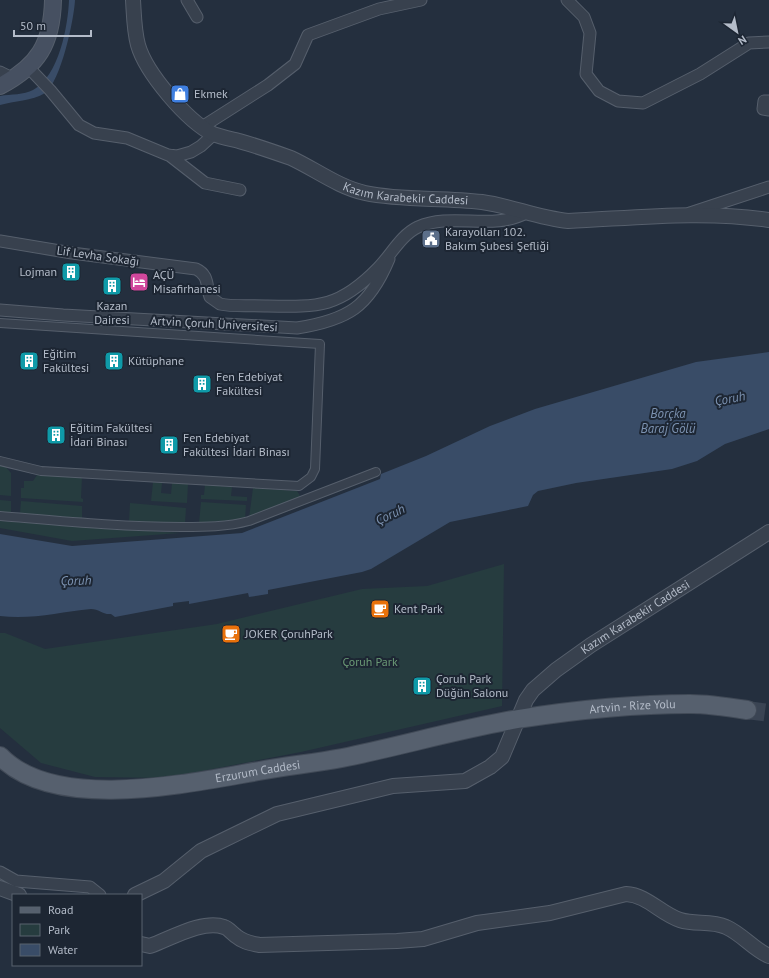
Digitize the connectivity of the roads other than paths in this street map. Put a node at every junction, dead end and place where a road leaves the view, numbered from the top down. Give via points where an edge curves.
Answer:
1 (53, 0) edge
2 (133, 0) edge
3 (187, 0) edge
4 (421, 0) edge
5 (567, 0) edge
6 (197, 18) dead end
7 (769, 42) edge
8 (29, 68) junction
9 (5, 79) edge
10 (769, 100) edge
11 (769, 110) edge
12 (208, 130) junction
13 (168, 155) junction
14 (769, 188) edge
15 (240, 190) dead end
16 (526, 213) junction
17 (684, 215) junction
18 (769, 220) edge
19 (0, 242) edge
20 (392, 252) junction
21 (0, 310) edge
22 (0, 323) edge
23 (0, 461) edge
24 (376, 472) dead end
25 (0, 516) edge
26 (769, 532) edge
27 (747, 710) tunnel mouth
28 (519, 719) junction
29 (0, 756) edge
30 (0, 872) edge
31 (0, 888) edge
32 (16, 894) edge
33 (99, 894) edge
34 (137, 894) edge
35 (142, 944) edge
36 (769, 956) edge

1 - 8 main road via 44,47
2 - 12 street, Kazım Karabekir Caddesi via 136,34 145,60 179,106
3 - 6 street
4 - 12 street via 379,9 308,35 295,64
5 - 7 street via 584,17 590,33 586,74 599,91 618,101 643,103 700,74 749,43
8 - 9 main road
8 - 13 street via 72,118 86,130 127,138
10 - 11 street via 764,101 762,109
12 - 13 street via 191,152 177,156
12 - 16 street, Kazım Karabekir Caddesi via 292,159 346,186 364,192 482,202
13 - 15 street via 205,183
14 - 17 street
16 - 17 street, Kazım Karabekir Caddesi via 568,221
16 - 20 street, Lif Levha Sokağı via 507,221 428,224 412,231
17 - 18 street, Kazım Karabekir Caddesi via 720,215
19 - 20 street, Lif Levha Sokağı via 196,268 207,280 212,300 224,305 300,306 326,302 358,287
20 - 21 street, Artvin Çoruh Üniversitesi via 375,288 364,302 350,312 331,320 297,328
22 - 23 street via 320,344 314,469 311,477 299,486 41,471
24 - 25 street via 237,524 159,527
26 - 28 street, Kazım Karabekir Caddesi via 556,670 533,690
27 - 28 main road, Artvin - Rize Yolu via 691,704 664,705 596,709
28 - 29 main road, Erzurum Caddesi via 342,758 126,789 87,788 49,783 23,773
28 - 34 street, Kazım Karabekir Caddesi via 502,757 466,781 392,786 277,814 201,851 164,881
30 - 33 street via 16,881 90,887
31 - 32 street
35 - 36 street via 150,946 202,925 215,924 226,927 248,943 259,945 423,939 477,924 550,913 626,894 635,895 682,921 725,926

